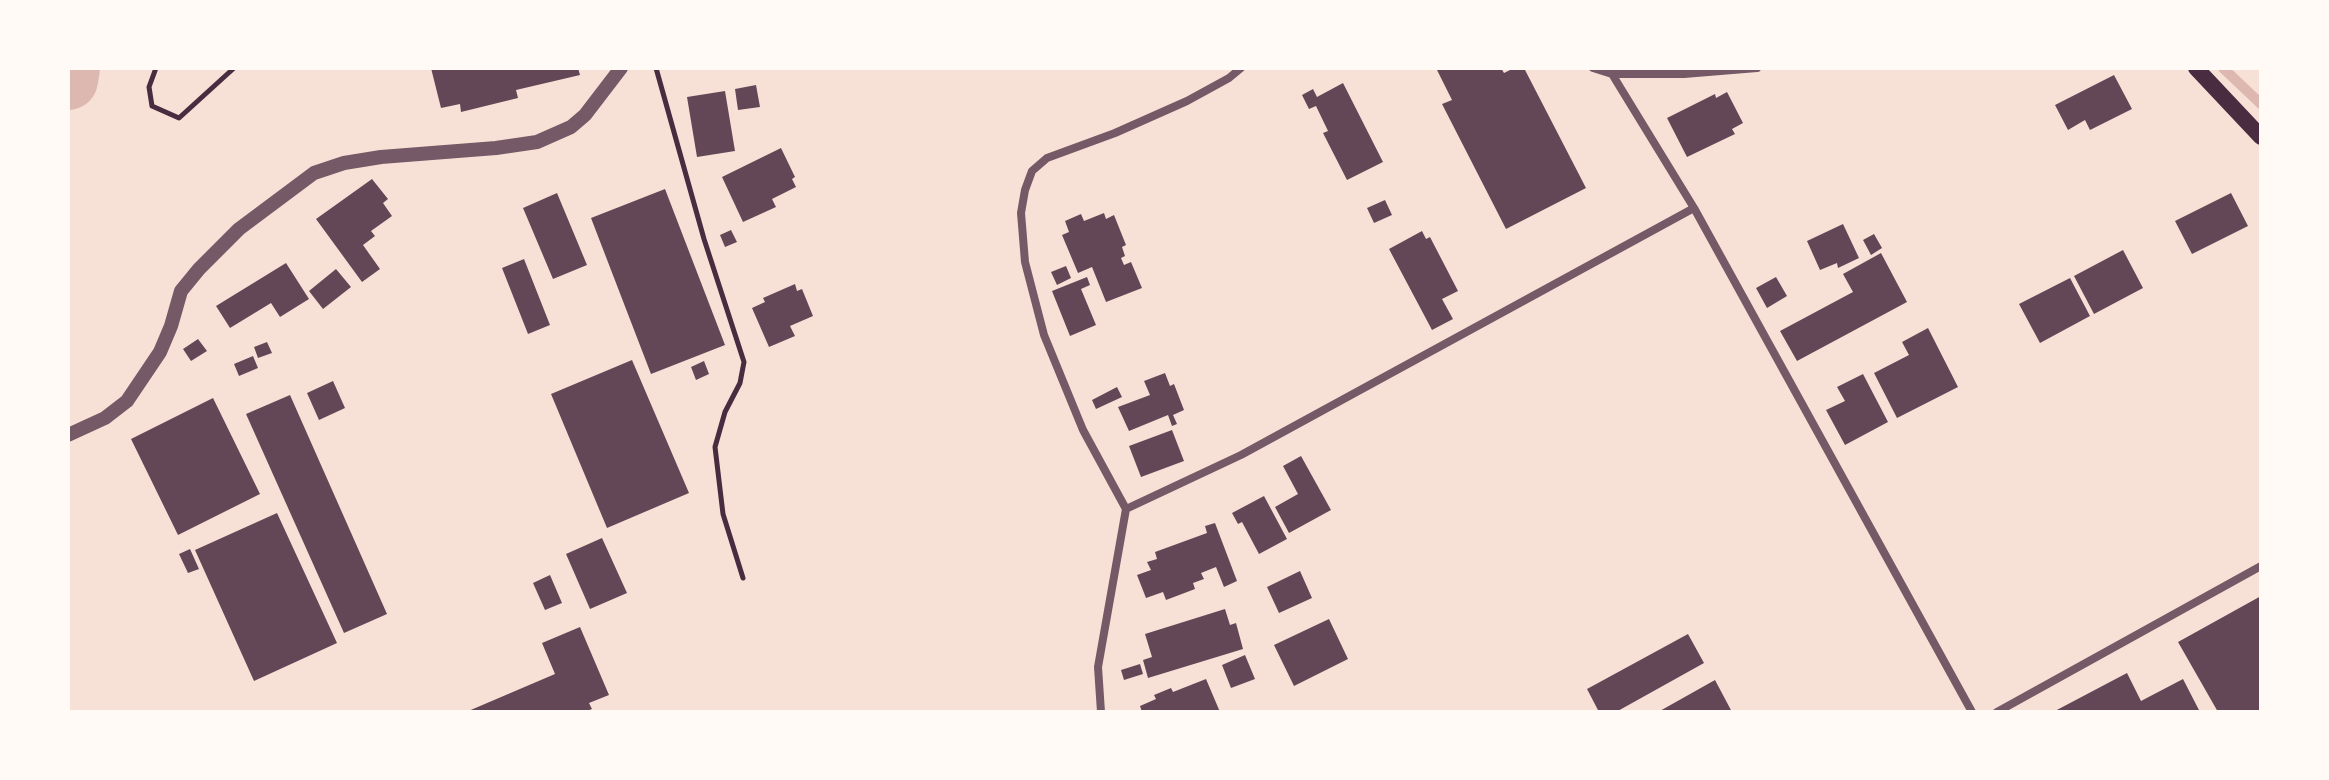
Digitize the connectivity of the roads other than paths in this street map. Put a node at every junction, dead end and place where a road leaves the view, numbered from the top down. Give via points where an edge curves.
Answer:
1 (621, 68) edge
2 (1241, 68) edge
3 (1593, 68) edge
4 (1757, 68) edge
5 (2196, 68) edge
6 (1612, 74) junction
7 (2261, 137) edge
8 (1694, 208) junction
9 (68, 435) edge
10 (1126, 509) junction
11 (2261, 566) edge
12 (1101, 712) edge
13 (1972, 712) edge
14 (1997, 712) edge

1 - 9 street via 585,115 537,142 381,157 314,173 239,229 199,269 181,291 160,352 127,401
2 - 10 street via 1187,101 1047,158 1032,171 1025,190 1025,262 1044,335 1083,430
3 - 6 street
4 - 6 street
5 - 7 main road
6 - 8 street
8 - 10 street via 1241,455
8 - 13 street
10 - 12 street via 1098,667
11 - 14 street

